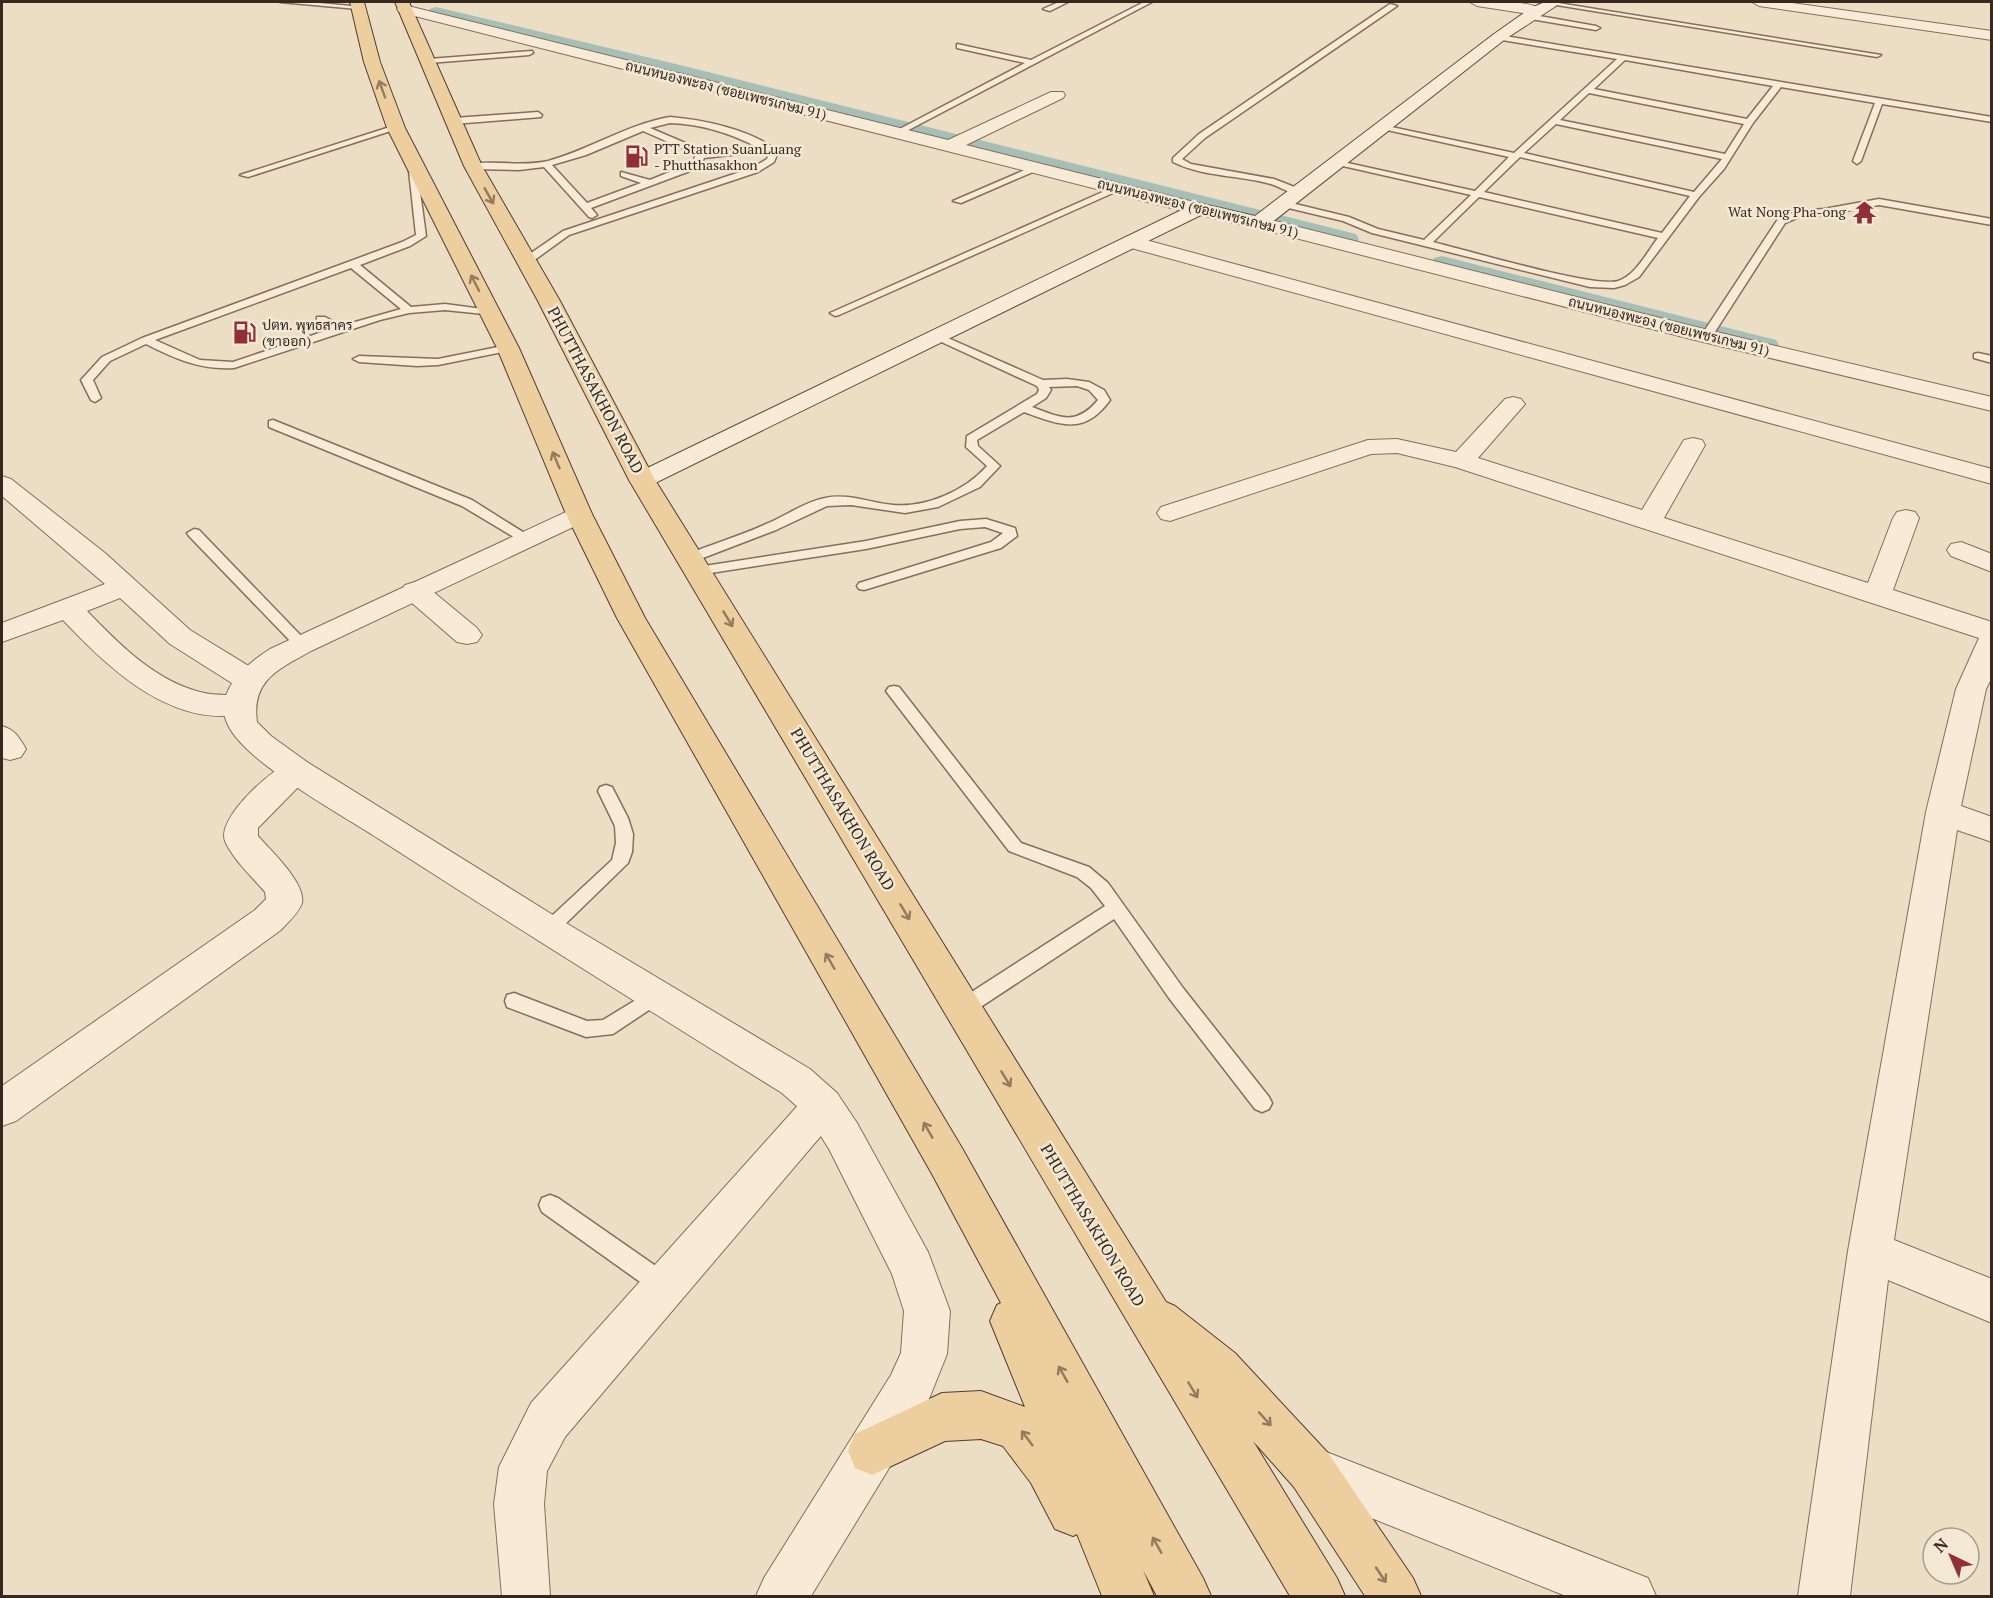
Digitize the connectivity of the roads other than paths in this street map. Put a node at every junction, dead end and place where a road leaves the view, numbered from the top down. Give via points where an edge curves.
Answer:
1 (284, 2) edge
2 (1064, 2) edge
3 (1148, 2) edge
4 (1477, 2) edge
5 (1759, 2) edge
6 (357, 4) edge
7 (403, 5) edge
8 (1393, 6) dead end
9 (1543, 7) edge
10 (1047, 9) dead end
11 (1596, 28) dead end
12 (1992, 36) edge
13 (1499, 37) junction
14 (960, 46) dead end
15 (529, 53) dead end
16 (1877, 55) dead end
17 (1623, 58) junction
18 (429, 61) junction
19 (1032, 62) junction
20 (1778, 85) junction
21 (1586, 90) junction
22 (1057, 95) dead end
23 (1879, 102) junction
24 (538, 115) dead end
25 (1992, 120) edge
26 (454, 121) junction
27 (1554, 121) junction
28 (1749, 122) junction
29 (396, 128) junction
30 (643, 128) junction
31 (1382, 128) junction
32 (896, 133) junction
33 (950, 146) junction
34 (770, 148) junction
35 (411, 155) junction
36 (1517, 155) junction
37 (572, 156) junction
38 (1725, 157) junction
39 (1857, 161) dead end
40 (1337, 162) junction
41 (591, 163) dead end
42 (546, 164) junction
43 (704, 165) junction
44 (472, 166) junction
45 (1037, 168) junction
46 (624, 174) dead end
47 (245, 176) dead end
48 (733, 178) junction
49 (651, 183) junction
50 (1119, 188) junction
51 (1299, 192) junction
52 (1474, 195) junction
53 (1696, 195) junction
54 (958, 201) dead end
55 (1283, 204) junction
56 (585, 207) junction
57 (1199, 208) junction
58 (599, 222) junction
59 (1992, 222) edge
60 (1259, 223) junction
61 (1664, 236) junction
62 (1131, 242) junction
63 (1426, 244) junction
64 (525, 262) junction
65 (354, 264) junction
66 (273, 293) junction
67 (290, 302) dead end
68 (409, 310) junction
69 (490, 313) junction
70 (835, 314) dead end
71 (321, 319) dead end
72 (1713, 326) junction
73 (341, 330) junction
74 (939, 337) junction
75 (146, 340) junction
76 (508, 348) junction
77 (1978, 356) dead end
78 (359, 358) dead end
79 (1992, 360) edge
80 (1041, 384) junction
81 (95, 398) dead end
82 (1513, 404) dead end
83 (1992, 404) edge
84 (1022, 407) junction
85 (273, 424) dead end
86 (1693, 445) dead end
87 (1462, 461) junction
88 (1992, 477) edge
89 (642, 480) junction
90 (2, 484) edge
91 (1170, 513) dead end
92 (579, 514) junction
93 (1906, 518) dead end
94 (1648, 523) junction
95 (194, 533) dead end
96 (527, 539) junction
97 (1961, 549) dead end
98 (694, 564) junction
99 (1992, 564) edge
100 (125, 586) junction
101 (864, 586) dead end
102 (415, 591) junction
103 (1877, 595) junction
104 (68, 608) junction
105 (1992, 632) edge
106 (2, 633) edge
107 (467, 635) dead end
108 (1992, 641) edge
109 (301, 644) junction
110 (894, 691) dead end
111 (244, 692) junction
112 (296, 770) junction
113 (606, 791) dead end
114 (1943, 812) junction
115 (1992, 830) edge
116 (1116, 908) junction
117 (548, 930) junction
118 (657, 996) junction
119 (514, 1001) dead end
120 (963, 1008) junction
121 (1262, 1103) dead end
122 (823, 1105) junction
123 (2, 1108) edge
124 (947, 1161) junction
125 (550, 1205) dead end
126 (1870, 1251) junction
127 (666, 1287) junction
128 (1992, 1301) edge
129 (1144, 1310) junction
130 (872, 1451) junction
131 (1311, 1470) junction
132 (526, 1593) dead end
133 (782, 1596) edge
134 (1121, 1596) edge
135 (1128, 1596) edge
136 (1185, 1596) edge
137 (1319, 1596) edge
138 (1395, 1596) edge
139 (1630, 1596) edge
140 (1824, 1596) edge

1 - 6 lane
2 - 10 lane
3 - 19 lane
4 - 9 street
5 - 12 street
29 -> 6 main road via 372,62
7 - 18 main road, PHUTTHASAKHON ROAD
7 - 32 street, ถนนหนองพะอง (ซอยเพชรเกษม 91)
8 - 51 lane via 1202,136 1176,160 1188,166 1274,182
9 - 11 lane
9 - 13 street
9 - 16 lane
13 - 17 lane
13 - 31 street
14 - 19 lane
15 - 18 lane
17 - 20 lane
17 - 21 lane
18 - 26 main road, PHUTTHASAKHON ROAD
19 - 32 lane
20 - 23 lane
20 - 28 lane
21 - 27 lane
21 - 28 lane
22 - 33 street
23 - 25 lane
23 - 39 lane
24 - 26 lane
26 - 44 main road, PHUTTHASAKHON ROAD
27 - 36 lane
27 - 38 lane
28 - 38 lane
29 - 35 main road
29 - 47 lane
30 - 34 lane via 670,120 687,121 737,133
30 - 37 lane
30 - 43 lane via 694,150
31 - 36 lane
31 - 40 street
32 - 33 street, ถนนหนองพะอง (ซอยเพชรเกษม 91)
33 - 45 street, ถนนหนองพะอง (ซอยเพชรเกษม 91)
34 - 43 lane
34 - 48 lane via 774,152 771,160
35 - 65 lane via 422,236
69 -> 35 main road
36 - 52 lane
36 - 53 lane
37 - 41 lane
37 - 42 lane
38 - 53 lane
40 - 51 street
40 - 52 lane
42 - 44 lane
42 - 56 lane
43 - 48 lane
43 - 49 lane
44 -> 64 main road, PHUTTHASAKHON ROAD
45 - 50 street, ถนนหนองพะอง (ซอยเพชรเกษม 91)
45 - 54 lane
46 - 49 lane
48 - 58 lane
49 - 56 lane
50 - 57 street, ถนนหนองพะอง (ซอยเพชรเกษม 91)
50 - 70 lane
51 - 55 street
52 - 61 lane
52 - 63 lane
53 - 61 lane
55 - 60 street
55 - 63 lane
56 - 58 lane
57 - 60 street, ถนนหนองพะอง (ซอยเพชรเกษม 91)
57 - 62 street
58 - 64 lane via 566,233
59 - 72 lane via 1879,202 1797,214 1781,221
60 - 72 street, ถนนหนองพะอง (ซอยเพชรเกษม 91)
61 - 63 lane via 1626,284 1612,286
62 - 74 street
62 - 88 street
64 - 89 main road, PHUTTHASAKHON ROAD
65 - 66 lane
65 - 68 lane
66 - 67 lane
66 - 75 lane
68 - 69 lane via 445,306
68 - 73 lane
69 - 76 main road
71 - 73 lane
72 - 83 street, ถนนหนองพะอง (ซอยเพชรเกษม 91)
73 - 75 lane via 234,365 214,367 195,363
74 - 80 lane
74 - 89 street
75 - 81 lane via 106,359 94,371 87,380
76 - 78 lane via 438,362
92 -> 76 main road
77 - 79 lane
80 - 84 lane via 1045,390 1042,396
80 - 84 lane via 1075,383 1102,394 1104,400 1096,412 1075,423
82 - 87 street
84 - 98 lane via 970,439 972,447 994,466 986,478 948,498 917,509 895,510 852,501 826,502
85 - 96 lane via 468,503
86 - 94 street
87 - 91 street via 1397,446 1368,447
87 - 94 street
89 - 98 main road, PHUTTHASAKHON ROAD
90 - 100 street
92 - 96 street
124 -> 92 main road via 632,618
93 - 103 street
94 - 103 street
95 - 109 lane
96 - 102 street
97 - 99 street
98 - 101 lane via 866,545 960,525 986,523 1010,531 1010,536 996,545
98 -> 120 main road, PHUTTHASAKHON ROAD
100 - 104 street
100 - 111 street
102 - 107 street
102 - 109 street
103 - 105 street
104 - 106 street
104 - 111 street via 120,662 170,694 200,703
108 - 114 street via 1971,689
109 - 111 street via 269,662
110 - 116 lane via 1015,847 1084,872
111 - 112 street via 243,724 259,742
112 - 117 street
112 - 123 street via 241,826 241,839 282,888 284,903 268,920
113 - 117 lane via 626,830 626,848 619,863
114 - 115 street
114 - 126 street
116 - 120 lane
116 - 121 lane
117 - 118 street
118 - 119 lane via 606,1028 586,1029
118 - 122 street via 796,1081
120 -> 129 main road, PHUTTHASAKHON ROAD
122 - 127 street
122 - 130 street via 912,1268 927,1311 924,1354 908,1392
124 - 135 main road
136 -> 124 main road
125 - 127 lane
126 - 128 street
126 - 140 street
127 - 132 street via 548,1420 523,1467 519,1504
129 -> 131 main road via 1219,1369
129 -> 137 main road, PHUTTHASAKHON ROAD
130 - 133 street
134 -> 130 main road via 1048,1466 1019,1428 981,1415 942,1417
131 -> 138 main road
131 - 139 street

